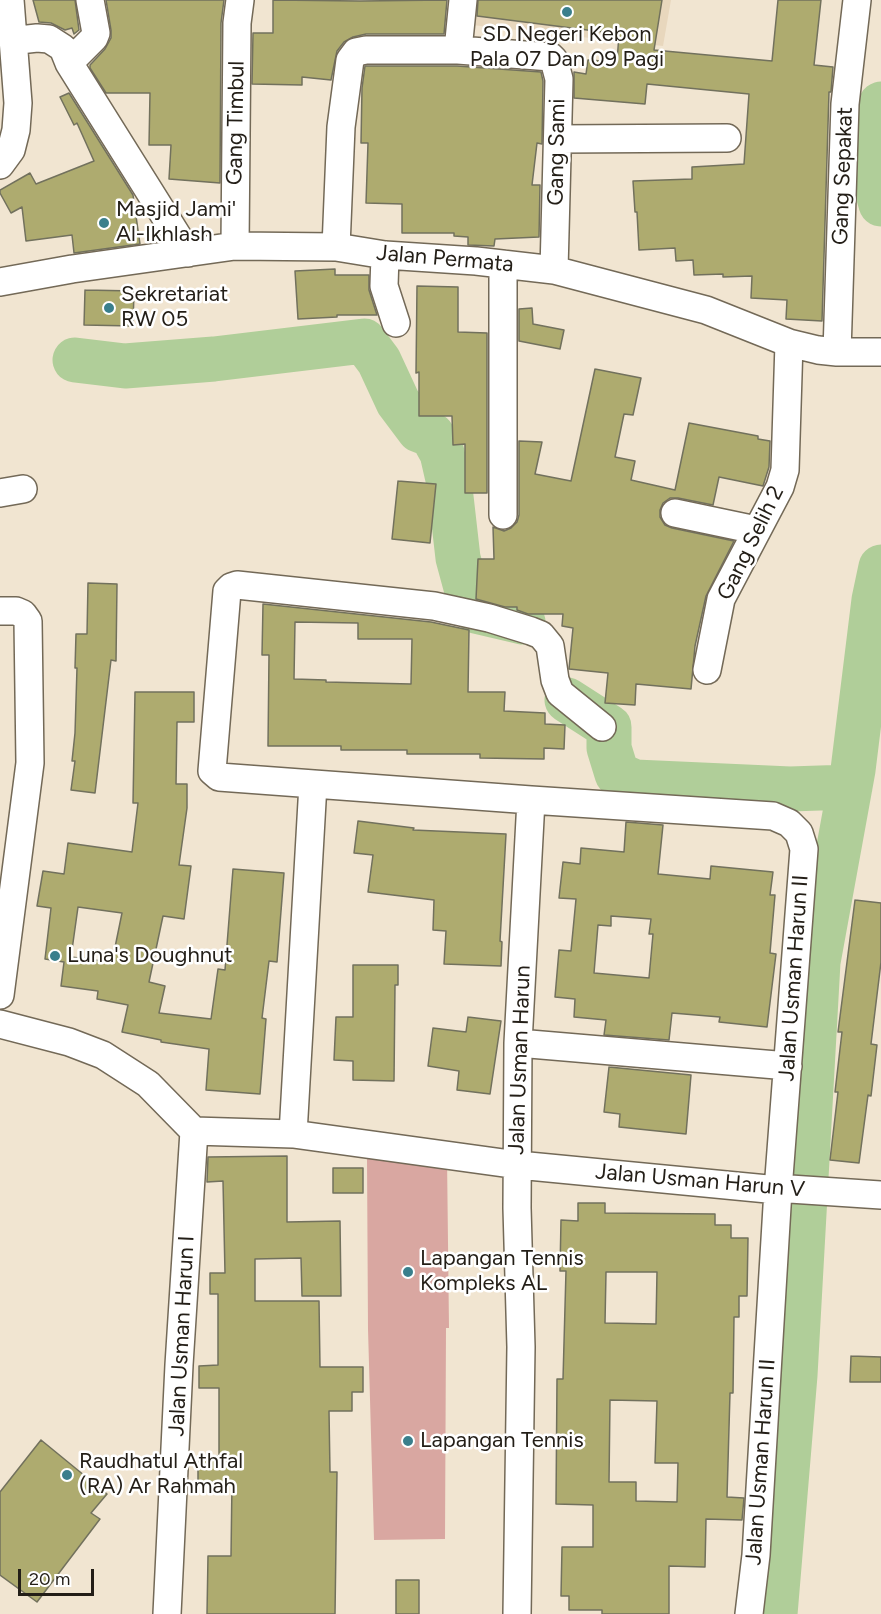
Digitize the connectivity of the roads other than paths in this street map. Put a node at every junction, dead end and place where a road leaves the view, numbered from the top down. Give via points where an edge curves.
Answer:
1 (10, 0) edge
2 (90, 0) edge
3 (240, 0) edge
4 (464, 0) edge
5 (857, 0) edge
6 (14, 45) junction
7 (458, 50) junction
8 (69, 63) junction
9 (727, 138) dead end
10 (558, 139) junction
11 (0, 165) edge
12 (235, 246) junction
13 (336, 247) junction
14 (188, 253) junction
15 (385, 255) junction
16 (503, 264) junction
17 (554, 270) junction
18 (0, 282) edge
19 (396, 323) dead end
20 (789, 343) junction
21 (837, 352) junction
22 (881, 352) edge
23 (675, 513) dead end
24 (503, 515) dead end
25 (756, 530) junction
26 (0, 611) edge
27 (708, 670) dead end
28 (602, 728) dead end
29 (313, 784) junction
30 (531, 800) junction
31 (0, 995) edge
32 (0, 1024) edge
33 (518, 1043) junction
34 (788, 1066) junction
35 (194, 1131) junction
36 (293, 1134) junction
37 (518, 1165) junction
38 (784, 1189) junction
39 (881, 1195) edge
40 (167, 1614) edge
41 (517, 1614) edge
42 (749, 1614) edge

1 - 6 street
2 - 8 street via 96,33
3 - 12 street, Gang Timbul
4 - 7 street
5 - 21 street, Gang Sepakat via 845,104
6 - 8 street via 24,39 49,39 63,48
6 - 11 street via 16,130 11,150
7 - 10 street, Gang Sami via 551,57 559,79
7 - 13 street via 366,50 356,52 350,60 338,155
8 - 14 street
9 - 10 street
10 - 17 street, Gang Sami
12 - 13 street, Jalan Permata
12 - 14 street, Jalan Permata
13 - 15 street, Jalan Permata
14 - 18 street, Jalan Permata
15 - 16 street, Jalan Permata
15 - 19 street via 384,286
16 - 17 street, Jalan Permata
16 - 24 street
17 - 20 street, Jalan Permata via 706,310
20 - 21 street, Jalan Permata
20 - 25 street, Gang Selih 2 via 785,470
21 - 22 street, Jalan Permata
23 - 25 street
25 - 27 street, Gang Selih 2 via 721,599
26 - 31 street via 16,611 28,621 30,763
28 - 29 street, Jalan Usman Harun II via 560,693 550,646 541,635 531,631 434,606 231,587 224,601 212,771 219,777
29 - 30 street, Jalan Usman Harun II
29 - 36 street
30 - 33 street, Jalan Usman Harun
30 - 34 street, Jalan Usman Harun II via 773,816 799,833 804,849
32 - 35 street via 103,1055 148,1084
33 - 34 street
33 - 37 street, Jalan Usman Harun
34 - 38 street, Jalan Usman Harun II
35 - 36 street, Jalan Usman Harun
35 - 40 street, Jalan Usman Harun I
36 - 37 street, Jalan Usman Harun
37 - 38 street, Jalan Usman Harun V
37 - 41 street via 521,1355
38 - 39 street, Jalan Usman Harun V
38 - 42 street, Jalan Usman Harun II

